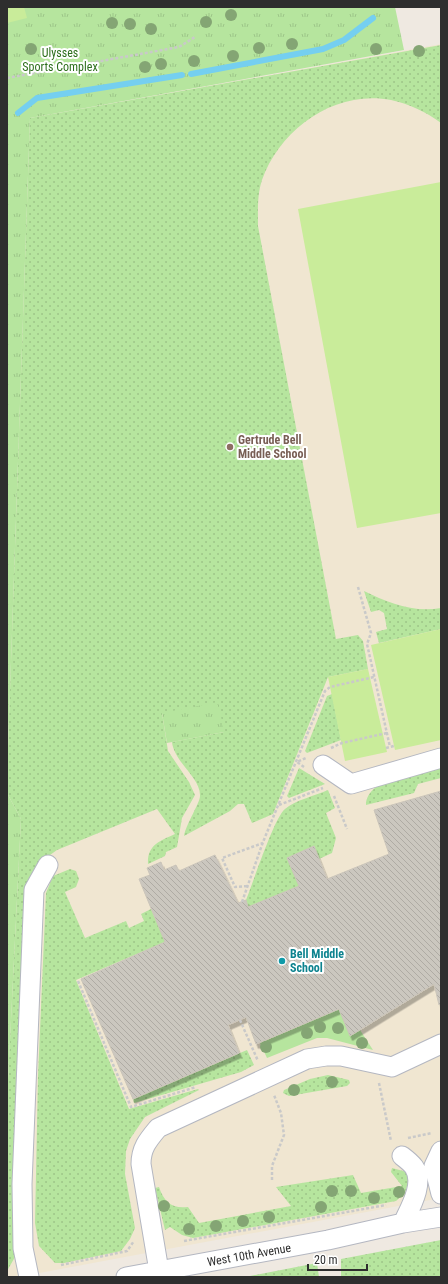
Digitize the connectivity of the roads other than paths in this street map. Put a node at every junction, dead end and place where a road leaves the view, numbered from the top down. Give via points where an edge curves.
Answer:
1 (441, 758) edge
2 (323, 764) dead end
3 (48, 865) dead end
4 (441, 1044) edge
5 (402, 1145) road end
6 (441, 1151) edge
7 (441, 1194) edge
8 (441, 1217) edge
9 (403, 1223) junction
10 (160, 1274) edge
11 (29, 1277) edge
12 (126, 1277) edge

1 - 2 street via 351,784
3 - 11 street via 34,890 33,898 22,1184 23,1248
4 - 10 street via 392,1066 341,1056 307,1059 158,1128 145,1144 141,1159
5 - 9 street via 414,1167 417,1182 416,1194
6 - 7 street via 434,1166
8 - 9 street, West 10th Avenue
9 - 10 street, West 10th Avenue
10 - 12 street, West 10th Avenue

